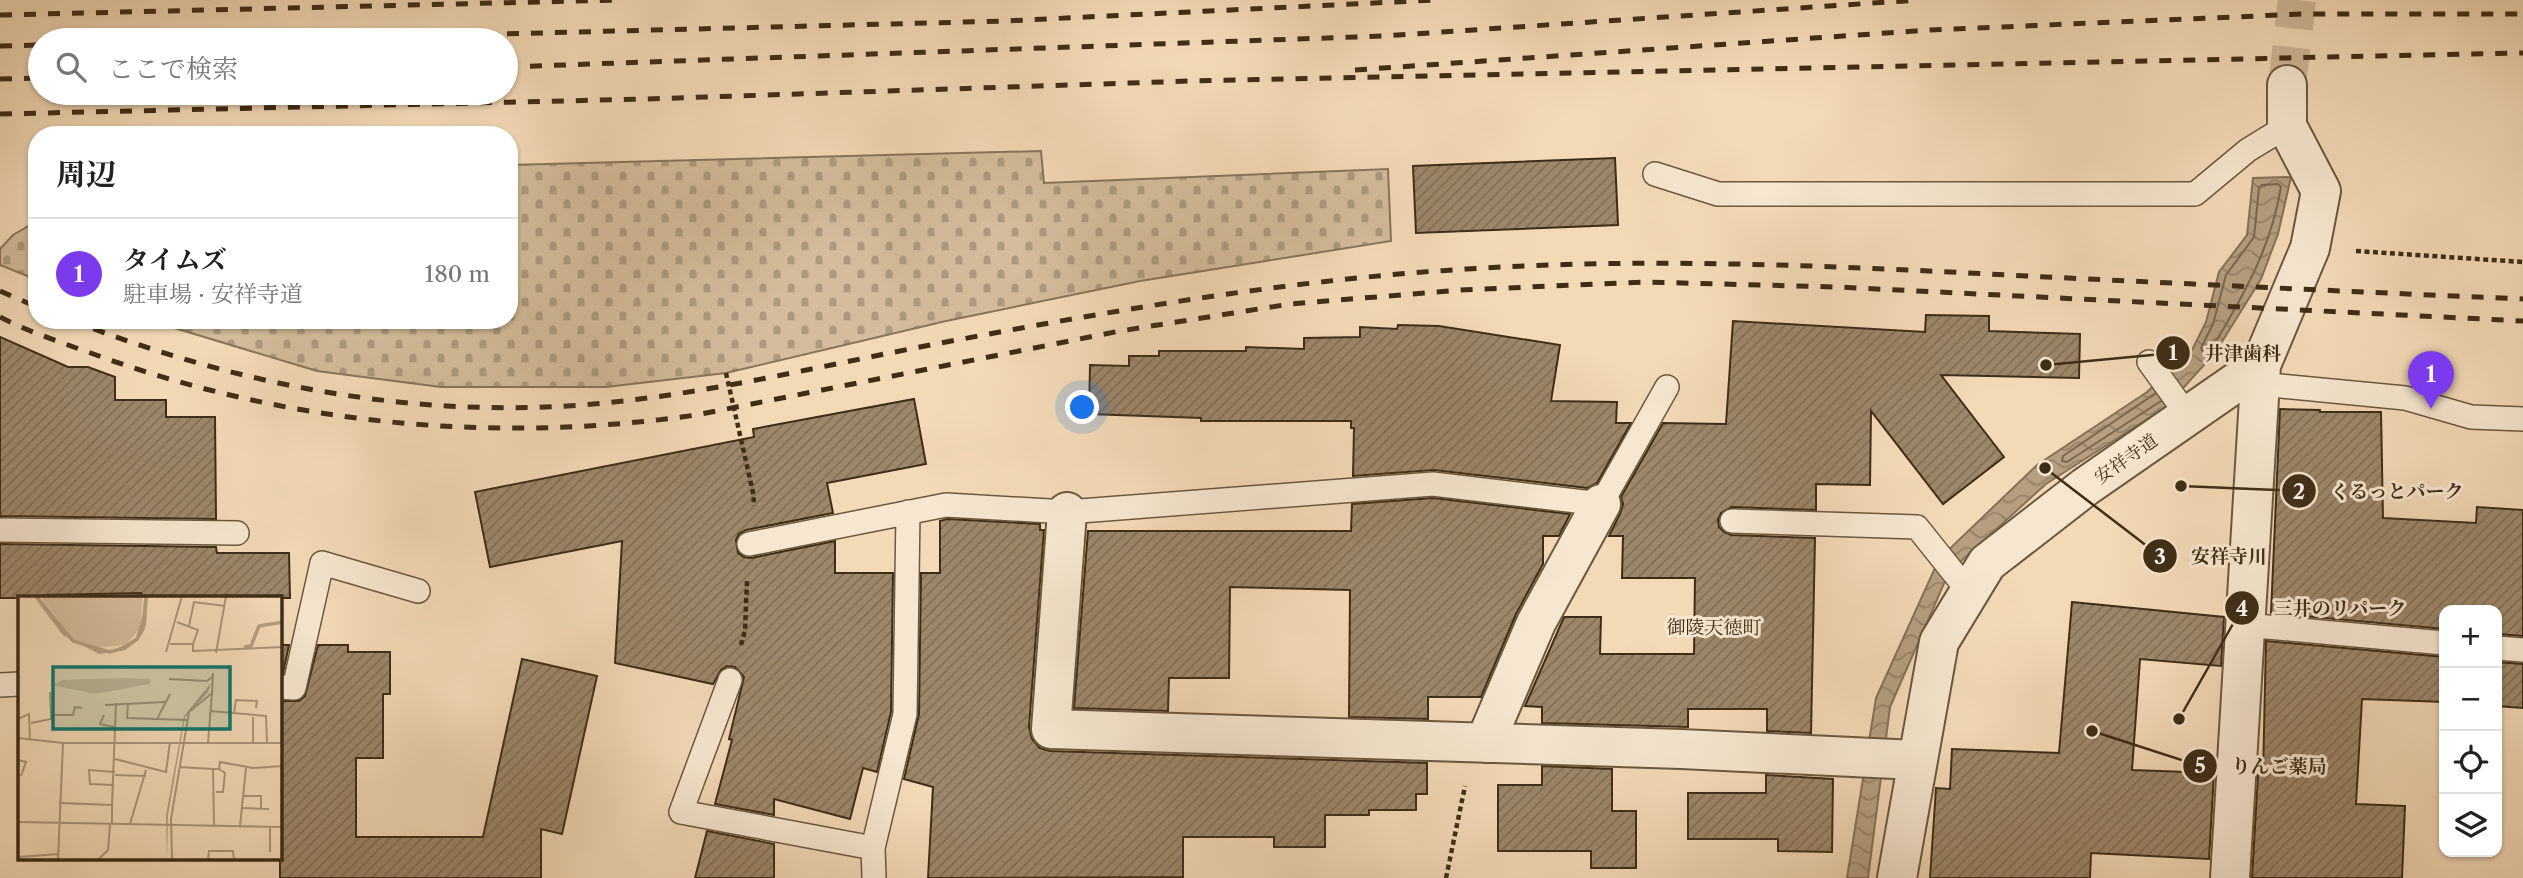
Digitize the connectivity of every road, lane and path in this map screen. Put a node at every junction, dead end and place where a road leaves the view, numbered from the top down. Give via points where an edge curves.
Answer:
1 (2287, 85) tunnel mouth
2 (2287, 126) junction
3 (1655, 174) dead end
4 (2310, 248) junction
5 (2523, 262) edge
6 (2149, 362) dead end
7 (726, 373) dead end
8 (2261, 374) junction
9 (1667, 387) dead end
10 (2183, 409) junction
11 (2523, 419) edge
12 (1601, 504) junction
13 (908, 512) junction
14 (1067, 512) junction
15 (1732, 521) dead end
16 (0, 530) edge
17 (237, 533) dead end
18 (749, 544) junction
19 (1966, 587) junction
20 (418, 591) dead end
21 (2245, 625) junction
22 (2439, 643) edge
23 (2502, 648) edge
24 (2523, 650) edge
25 (730, 680) joint
26 (18, 684) edge
27 (0, 685) edge
28 (282, 687) edge
29 (1485, 743) junction
30 (1910, 760) junction
31 (873, 848) junction
32 (874, 878) edge
33 (1446, 878) edge
34 (1897, 878) edge
35 (2230, 878) edge

1 - 2 street
2 - 3 lane via 2248,150 2195,194 1718,194
2 - 4 street via 2321,191
4 - 5 path
4 - 8 street
6 - 10 lane
7 - 18 path via 754,498
8 - 10 street, 安祥寺道
8 - 11 lane via 2405,398 2471,416
8 - 21 street
9 - 12 lane
10 - 19 street, 安祥寺道 via 1987,563
12 - 14 lane via 1433,484
12 - 29 street via 1536,624
13 - 14 lane via 946,505
13 - 18 lane
13 - 31 lane via 905,714
14 - 29 street via 1052,729
15 - 19 lane via 1917,527
16 - 17 lane
18 - 25 path via 745,631
19 - 30 street, 安祥寺道 via 1938,642
20 - 28 lane via 322,563 294,688
21 - 22 lane
21 - 35 street
23 - 24 lane
25 - 31 lane via 681,812
26 - 27 lane
29 - 30 street
29 - 33 path via 1465,784
30 - 34 street, 安祥寺道
31 - 32 lane

